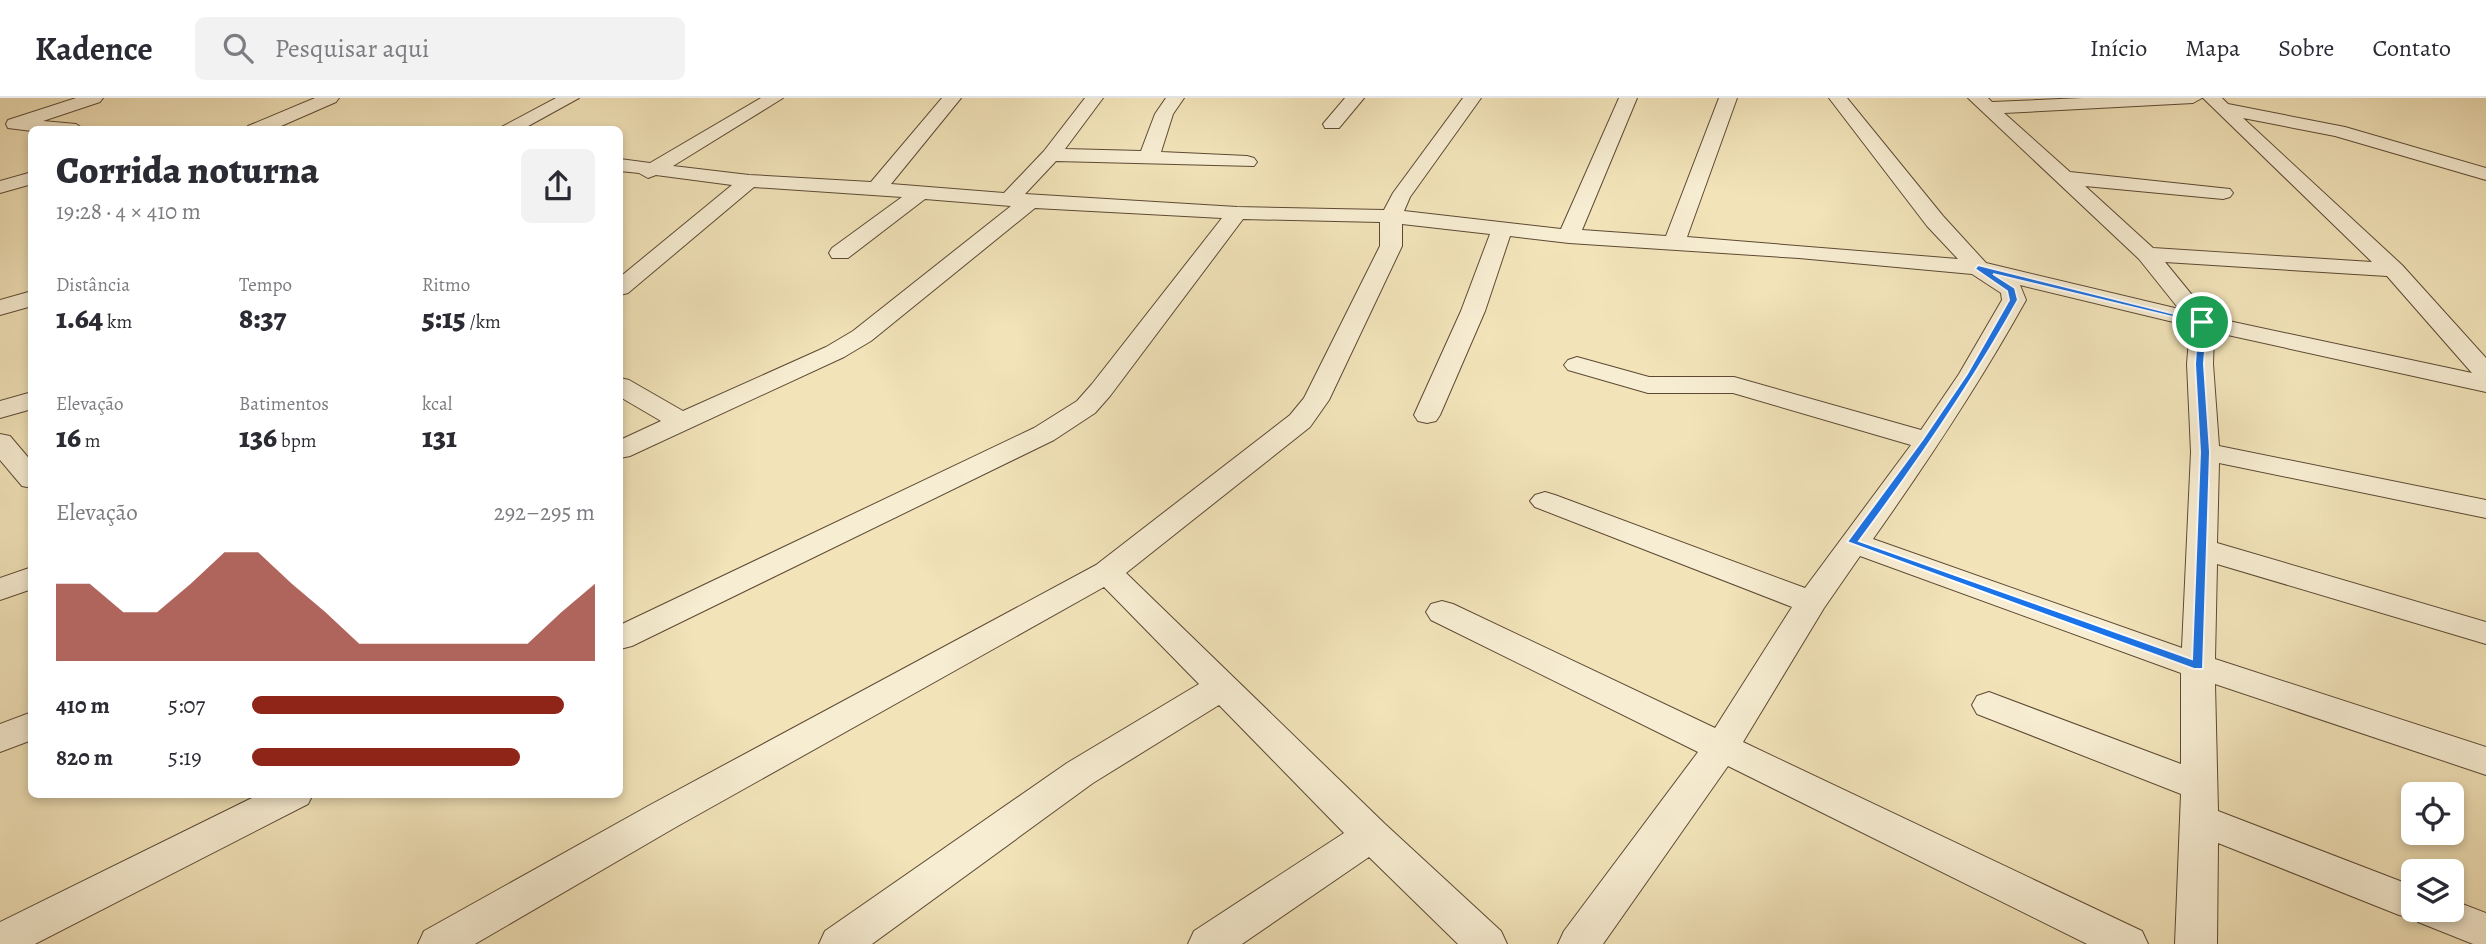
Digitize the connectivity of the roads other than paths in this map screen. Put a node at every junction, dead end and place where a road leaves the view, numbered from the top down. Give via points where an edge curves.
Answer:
1 (94, 98) edge
2 (330, 98) edge
3 (570, 98) edge
4 (774, 98) edge
5 (952, 98) edge
6 (1094, 98) edge
7 (1175, 98) edge
8 (1355, 98) edge
9 (1472, 98) edge
10 (1628, 98) edge
11 (1728, 98) edge
12 (1838, 98) edge
13 (2193, 98) edge
14 (1983, 103) edge
15 (2217, 103) edge
16 (8, 124) edge
17 (1332, 124) dead end
18 (31, 126) edge
19 (264, 126) edge
20 (513, 126) edge
21 (1051, 155) junction
22 (1149, 157) junction
23 (1247, 162) dead end
24 (623, 165) edge
25 (654, 169) junction
26 (2486, 174) edge
27 (2067, 178) junction
28 (28, 179) edge
29 (750, 181) junction
30 (623, 182) edge
31 (0, 187) edge
32 (876, 189) junction
33 (920, 193) junction
34 (2222, 193) dead end
35 (1019, 200) junction
36 (1237, 213) junction
37 (1391, 216) junction
38 (1502, 229) junction
39 (1569, 236) junction
40 (1674, 243) junction
41 (840, 253) dead end
42 (2147, 254) junction
43 (1978, 268) junction
44 (2394, 270) junction
45 (623, 286) edge
46 (28, 299) edge
47 (0, 308) edge
48 (2202, 322) junction
49 (1577, 365) dead end
50 (2486, 373) edge
51 (2486, 384) edge
52 (623, 388) edge
53 (28, 401) edge
54 (0, 410) edge
55 (1427, 415) dead end
56 (680, 421) junction
57 (1928, 441) junction
58 (0, 442) edge
59 (623, 449) edge
60 (2205, 452) junction
61 (28, 475) edge
62 (1545, 501) dead end
63 (2486, 509) edge
64 (1852, 542) junction
65 (2202, 549) junction
66 (1107, 572) junction
67 (28, 579) edge
68 (0, 590) edge
69 (1811, 602) junction
70 (1442, 612) dead end
71 (2486, 633) edge
72 (623, 637) edge
73 (2198, 666) junction
74 (1221, 687) junction
75 (1990, 705) dead end
76 (28, 727) edge
77 (0, 739) edge
78 (1721, 748) junction
79 (2486, 761) edge
80 (274, 799) edge
81 (2199, 803) junction
82 (1371, 835) junction
83 (2401, 897) edge
84 (2463, 922) edge
85 (2486, 931) edge
86 (0, 942) edge
87 (439, 944) edge
88 (840, 944) edge
89 (1209, 944) edge
90 (1486, 944) edge
91 (1579, 944) edge
92 (2127, 944) edge
93 (2196, 944) edge

1 - 16 street
2 - 19 street
3 - 20 street
4 - 25 street
5 - 32 street
6 - 21 street
7 - 22 street via 1164,114
8 - 17 street
9 - 37 street
10 - 39 street
11 - 40 street
12 - 43 street
13 - 14 street
14 - 27 street
15 - 26 street via 2338,131
15 - 44 street
16 - 18 street
21 - 22 street
21 - 35 street
22 - 23 street
24 - 25 street
25 - 29 street
25 - 30 street
27 - 34 street
27 - 42 street
28 - 31 street
29 - 32 street
29 - 45 street
32 - 33 street
33 - 35 street
33 - 41 street
35 - 36 street
35 - 56 street via 862,336
36 - 37 street
36 - 72 street via 1086,407 1044,435
37 - 38 street
37 - 66 street via 1391,246 1316,400 1300,421
38 - 39 street
38 - 55 street via 1473,311
39 - 40 street
40 - 43 street via 1901,258
42 - 44 street
42 - 48 street
43 - 48 street
43 - 57 street via 2012,290 2014,300
44 - 50 street
46 - 47 street
48 - 51 street
48 - 60 street
49 - 57 street via 1647,385 1734,385
52 - 56 street
53 - 54 street
56 - 59 street
57 - 64 street
58 - 61 street
60 - 63 street
60 - 65 street
62 - 69 street
64 - 69 street
64 - 73 street
65 - 71 street
65 - 73 street
66 - 74 street
66 - 87 street
67 - 68 street
69 - 78 street
70 - 78 street
73 - 79 street
73 - 81 street
74 - 82 street
74 - 88 street via 1080,774
75 - 81 street
76 - 77 street
78 - 91 street
78 - 92 street
80 - 86 street
81 - 83 street
81 - 93 street
82 - 89 street
82 - 90 street
84 - 85 street

